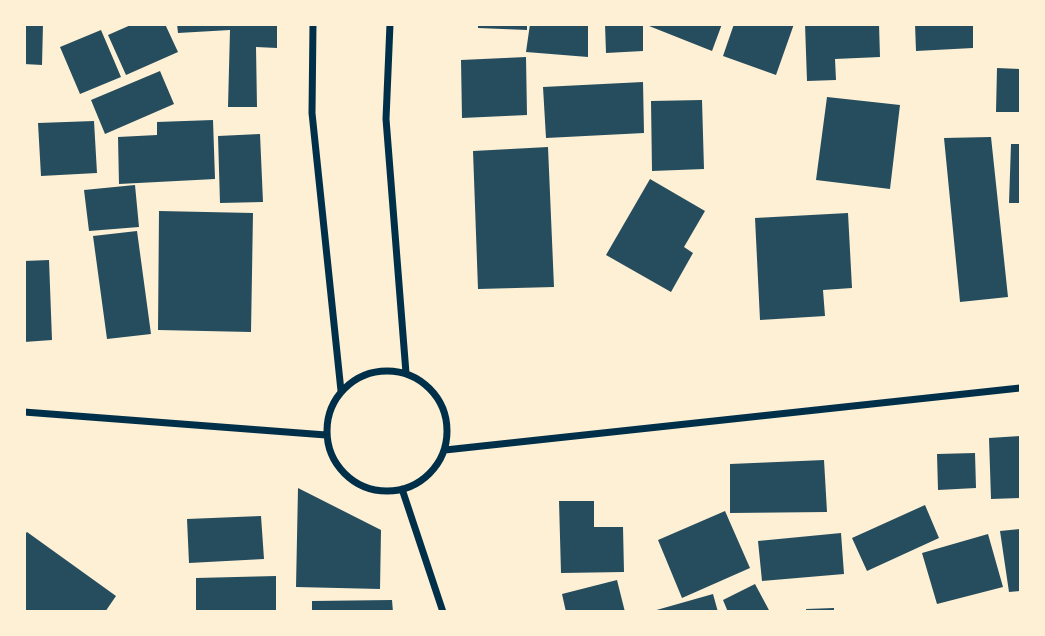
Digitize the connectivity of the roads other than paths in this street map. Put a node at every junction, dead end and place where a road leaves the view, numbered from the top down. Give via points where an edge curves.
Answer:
1 (313, 24) edge
2 (390, 24) edge
3 (406, 373) junction
4 (1020, 388) edge
5 (341, 391) junction
6 (24, 412) edge
7 (326, 435) junction
8 (445, 450) junction
9 (402, 489) junction
10 (443, 611) edge

1 - 5 street via 312,113
2 - 3 street via 386,119
3 - 5 street via 372,373
3 - 8 street via 428,385 442,404 448,427
4 - 8 street
5 - 7 street via 329,412
6 - 7 street
7 - 9 street via 332,458 347,477 368,489
8 - 9 street via 434,471
9 - 10 street

